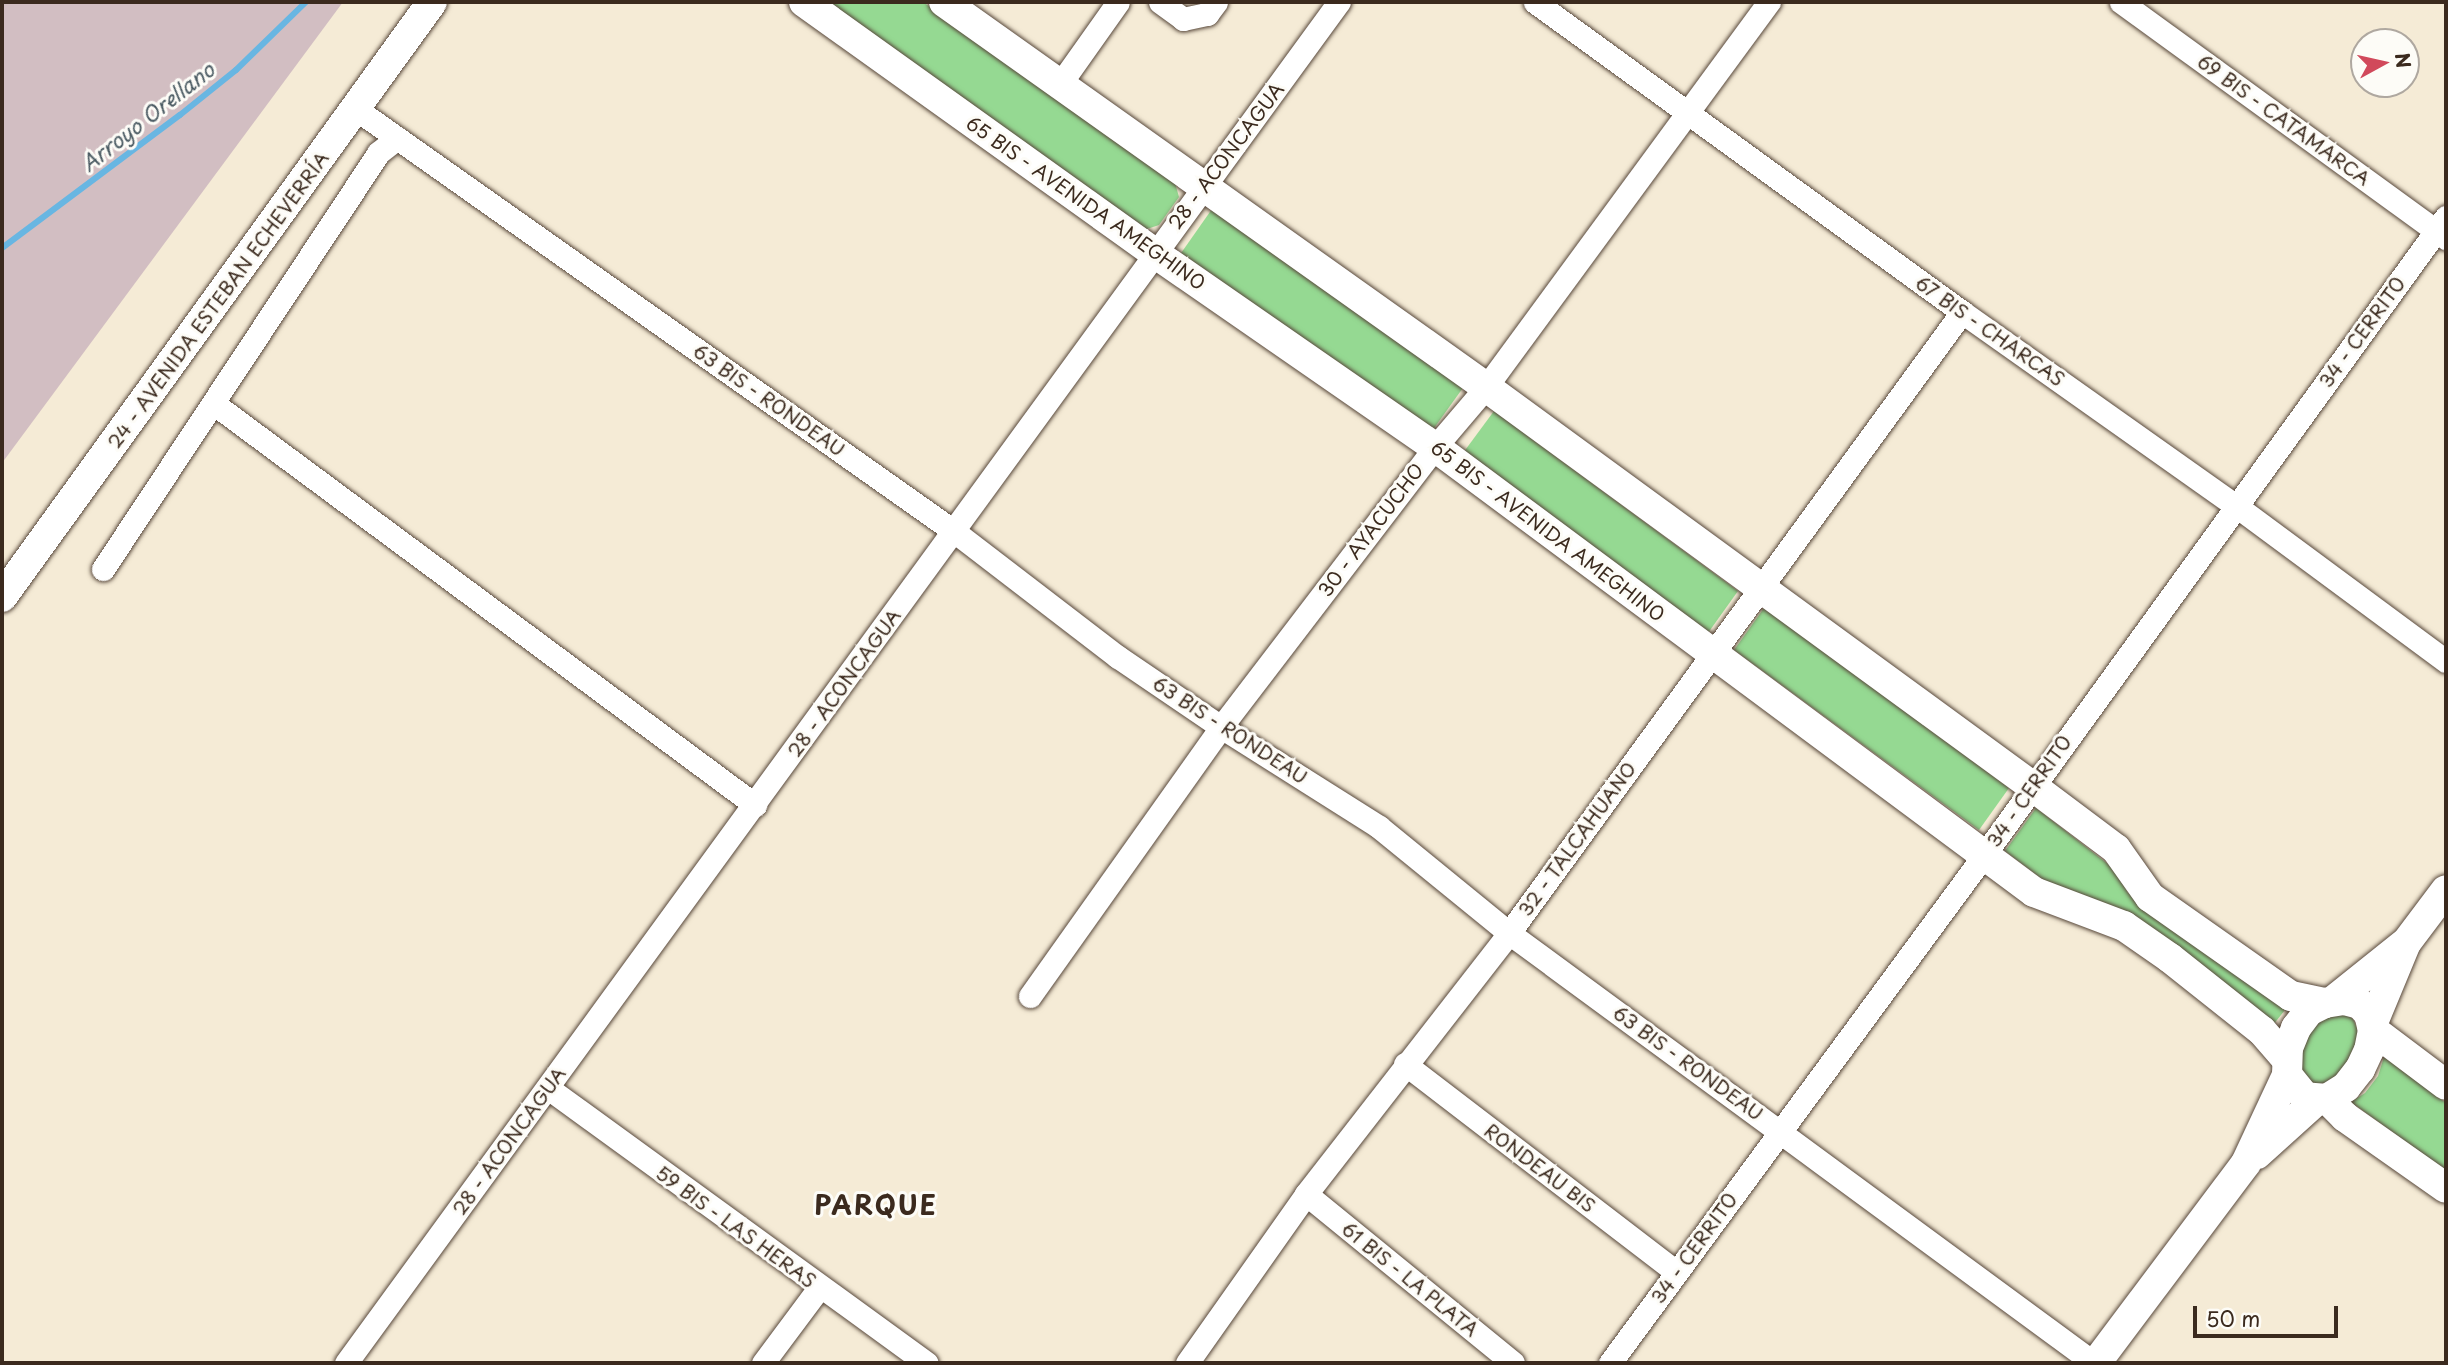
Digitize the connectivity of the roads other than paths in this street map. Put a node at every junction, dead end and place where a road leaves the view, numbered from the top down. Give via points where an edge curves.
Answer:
1 (432, 2) edge
2 (804, 2) edge
3 (944, 2) edge
4 (1118, 2) edge
5 (1160, 2) edge
6 (1216, 2) edge
7 (1339, 2) edge
8 (1535, 2) edge
9 (1769, 2) edge
10 (2121, 2) edge
11 (1060, 84) junction
12 (356, 109) junction
13 (1688, 113) junction
14 (397, 138) junction
15 (1205, 188) junction
16 (2443, 229) edge
17 (1153, 252) junction
18 (1962, 312) junction
19 (1486, 387) junction
20 (213, 403) junction
21 (1435, 447) junction
22 (2235, 505) junction
23 (955, 532) junction
24 (103, 569) dead end
25 (1761, 587) junction
26 (2, 597) edge
27 (1711, 652) junction
28 (2446, 661) edge
29 (1221, 727) junction
30 (2032, 786) junction
31 (755, 805) junction
32 (1984, 855) junction
33 (2446, 890) edge
34 (1509, 933) junction
35 (2406, 943) junction
36 (1030, 996) dead end
37 (2329, 1002) junction
38 (2372, 1028) junction
39 (1405, 1064) junction
40 (2287, 1068) junction
41 (2446, 1086) edge
42 (548, 1088) junction
43 (2322, 1099) junction
44 (1781, 1131) junction
45 (2246, 1163) junction
46 (2446, 1188) edge
47 (1306, 1194) junction
48 (1675, 1271) junction
49 (819, 1288) junction
50 (348, 1362) edge
51 (763, 1363) edge
52 (926, 1363) edge
53 (1187, 1363) edge
54 (1513, 1363) edge
55 (1610, 1363) edge
56 (2095, 1363) edge

1 - 12 main road, 24 - AVENIDA ESTEBAN ECHEVERRÍA
2 - 17 main road, 65 BIS - AVENIDA AMEGHINO
3 - 11 main road
4 - 11 street
5 - 6 street via 1183,19 1207,14
7 - 15 street, 28 - ACONCAGUA
8 - 13 street, 67 BIS - CHARCAS
9 - 13 street, 30 - AYACUCHO
10 - 16 street, 69 BIS - CATAMARCA
11 - 15 main road
12 - 14 street, 63 BIS - RONDEAU
12 - 26 main road, 24 - AVENIDA ESTEBAN ECHEVERRÍA
13 - 18 street, 67 BIS - CHARCAS
13 - 19 street, 30 - AYACUCHO
14 - 20 street via 378,153
14 - 23 street, 63 BIS - RONDEAU
15 - 17 street, 28 - ACONCAGUA
15 - 19 main road
16 - 22 street, 34 - CERRITO
17 - 21 main road, 65 BIS - AVENIDA AMEGHINO
17 - 23 street, 28 - ACONCAGUA
18 - 22 street, 67 BIS - CHARCAS
18 - 25 street, 32 - TALCAHUANO
19 - 21 street, 30 - AYACUCHO
19 - 25 main road
20 - 24 street
20 - 31 street
21 - 27 main road, 65 BIS - AVENIDA AMEGHINO
21 - 29 street, 30 - AYACUCHO
22 - 28 street, 67 BIS - CHARCAS
22 - 30 street, 34 - CERRITO
23 - 29 street, 63 BIS - RONDEAU via 1118,657
23 - 31 street, 28 - ACONCAGUA
25 - 27 street, 32 - TALCAHUANO
25 - 30 main road
27 - 32 main road, 65 BIS - AVENIDA AMEGHINO
27 - 34 street, 32 - TALCAHUANO
29 - 34 street, 63 BIS - RONDEAU via 1379,827
29 - 36 street, 30 - AYACUCHO
30 - 32 street, 34 - CERRITO
30 - 37 main road via 2116,849 2150,897 2291,996
31 - 42 street, 28 - ACONCAGUA
32 - 40 main road, 65 BIS - AVENIDA AMEGHINO via 2034,892 2124,926 2170,958 2262,1031
32 - 44 street, 34 - CERRITO
33 - 35 main road
34 - 39 street, 32 - TALCAHUANO
34 - 44 street, 63 BIS - RONDEAU
35 - 37 main road
35 - 38 main road
37 - 38 main road via 2360,1004 2369,1014
37 - 40 main road via 2309,1011 2296,1028
38 - 41 main road
38 - 43 main road via 2360,1069 2346,1087
39 - 47 street, 32 - TALCAHUANO
39 - 48 street, RONDEAU BIS
40 - 43 main road via 2305,1097
40 - 45 main road
42 - 49 street, 59 BIS - LAS HERAS
42 - 50 street, 28 - ACONCAGUA
43 - 45 main road
43 - 46 main road
44 - 48 street, 34 - CERRITO
44 - 56 street, 63 BIS - RONDEAU
45 - 56 main road
47 - 53 street, 32 - TALCAHUANO
47 - 54 street, 61 BIS - LA PLATA
48 - 55 street, 34 - CERRITO
49 - 51 street
49 - 52 street, 59 BIS - LAS HERAS

